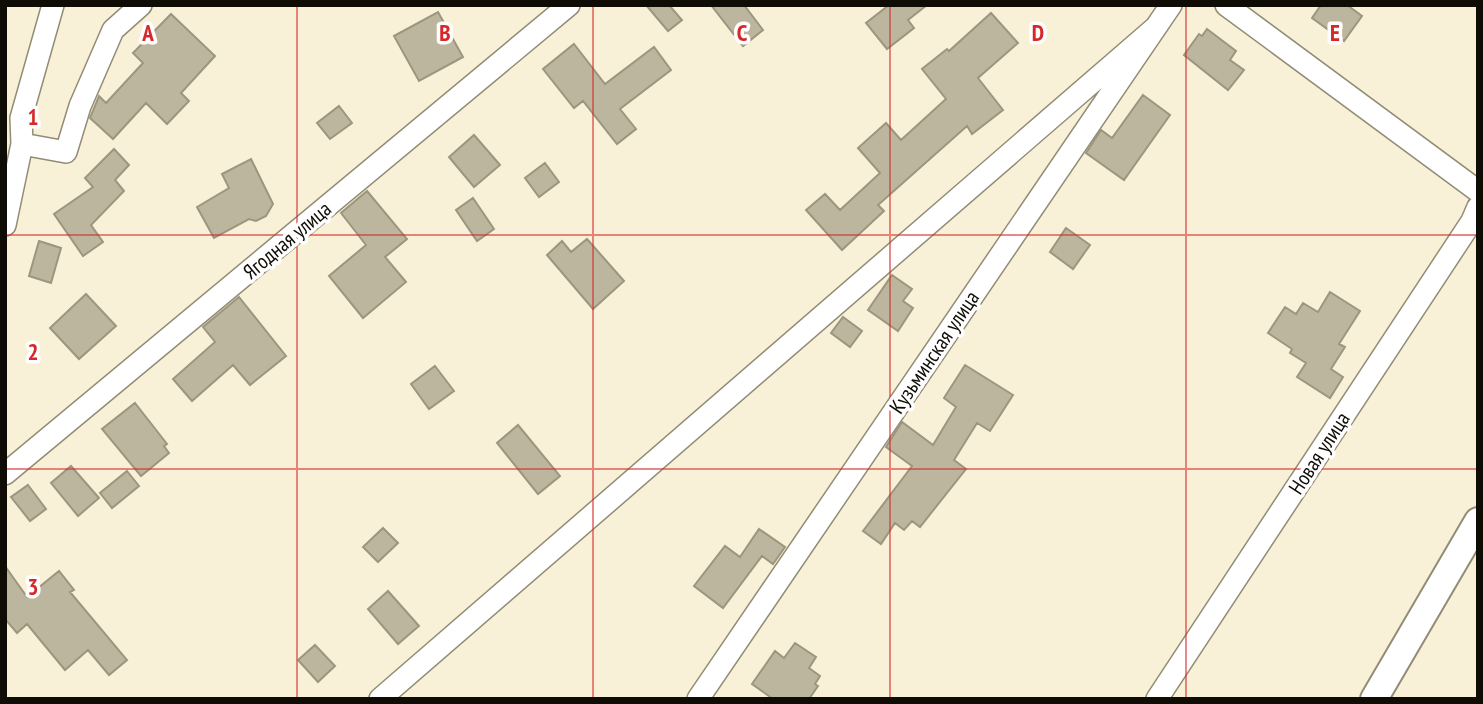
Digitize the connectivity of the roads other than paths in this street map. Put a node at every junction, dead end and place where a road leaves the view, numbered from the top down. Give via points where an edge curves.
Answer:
1 (53, 5) edge
2 (141, 5) edge
3 (569, 5) edge
4 (1171, 5) edge
5 (1226, 5) edge
6 (1156, 27) junction
7 (13, 118) edge
8 (22, 144) junction
9 (1478, 191) edge
10 (1476, 218) edge
11 (5, 225) edge
12 (5, 474) edge
13 (1478, 521) edge
14 (380, 699) edge
15 (698, 699) edge
16 (1157, 699) edge
17 (1374, 699) edge

1 - 7 street
2 - 8 street via 113,30 66,152
3 - 12 street, Ягодная улица
4 - 6 street, Кузьминская улица
5 - 9 street
6 - 14 street
6 - 15 street, Кузьминская улица
7 - 8 street
8 - 11 street
10 - 16 street, Новая улица
13 - 17 street

